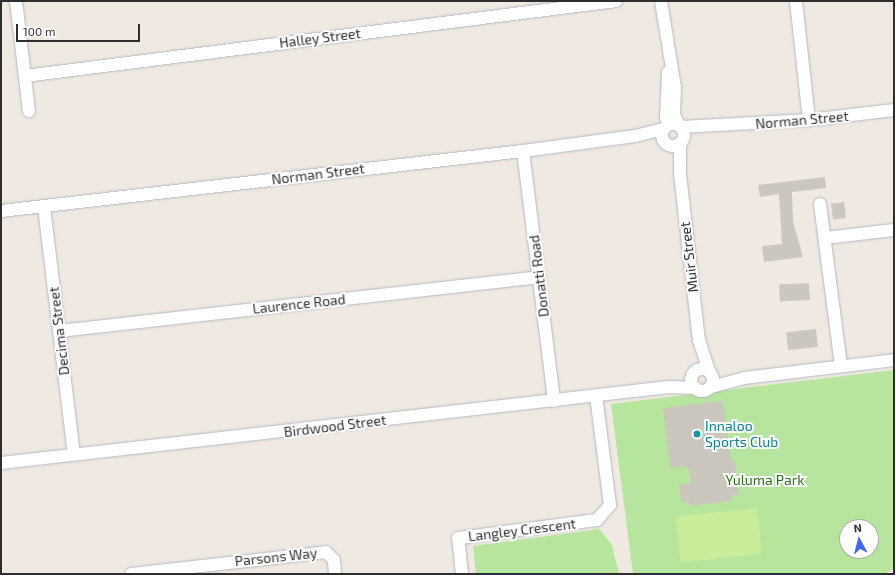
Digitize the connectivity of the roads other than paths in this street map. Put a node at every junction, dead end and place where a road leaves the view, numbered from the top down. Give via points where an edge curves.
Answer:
1 (16, 1) edge
2 (616, 1) edge
3 (661, 1) edge
4 (796, 1) edge
5 (669, 63) junction
6 (24, 76) junction
7 (894, 110) edge
8 (29, 111) dead end
9 (810, 120) junction
10 (681, 133) junction
11 (665, 135) junction
12 (523, 151) junction
13 (680, 174) junction
14 (820, 204) dead end
15 (44, 207) junction
16 (1, 211) edge
17 (894, 230) edge
18 (825, 238) junction
19 (539, 277) junction
20 (59, 331) junction
21 (699, 340) junction
22 (894, 360) edge
23 (841, 366) junction
24 (710, 372) junction
25 (694, 374) junction
26 (744, 378) junction
27 (669, 387) junction
28 (711, 387) junction
29 (696, 388) junction
30 (596, 396) junction
31 (554, 401) junction
32 (74, 454) junction
33 (1, 463) edge
34 (131, 574) edge
35 (335, 574) edge
36 (462, 574) edge

1 - 6 street
2 - 6 street, Halley Street
3 - 5 street, Muir Street
4 - 9 street
5 - 10 street, Muir Street via 676,87 674,115
5 - 11 street, Muir Street
6 - 8 street
7 - 9 street, Norman Street
9 - 10 street, Norman Street via 710,128
10 - 11 street
10 - 11 street
10 - 13 street, Muir Street
11 - 12 street, Norman Street via 635,136
11 - 13 street, Muir Street
12 - 15 street, Norman Street
12 - 19 street, Donatti Road
13 - 21 street, Muir Street
14 - 18 street
15 - 16 street, Norman Street
15 - 20 street, Decima Street
17 - 18 street
18 - 23 street
19 - 20 street, Laurence Road
19 - 31 street, Donatti Road
20 - 32 street, Decima Street
21 - 24 street, Muir Street
21 - 25 street, Muir Street
22 - 23 street
23 - 26 street
24 - 25 street
24 - 26 street
24 - 28 street, Muir Street
25 - 27 street, Birdwood Street
25 - 29 street
26 - 28 street
27 - 29 street, Birdwood Street
27 - 30 street, Birdwood Street
28 - 29 street, Birdwood Street via 704,391
30 - 31 street, Birdwood Street
30 - 36 street, Langley Crescent via 610,505 597,520 458,538
31 - 32 street, Birdwood Street
32 - 33 street, Birdwood Street
34 - 35 street, Parsons Way via 326,552 334,560

